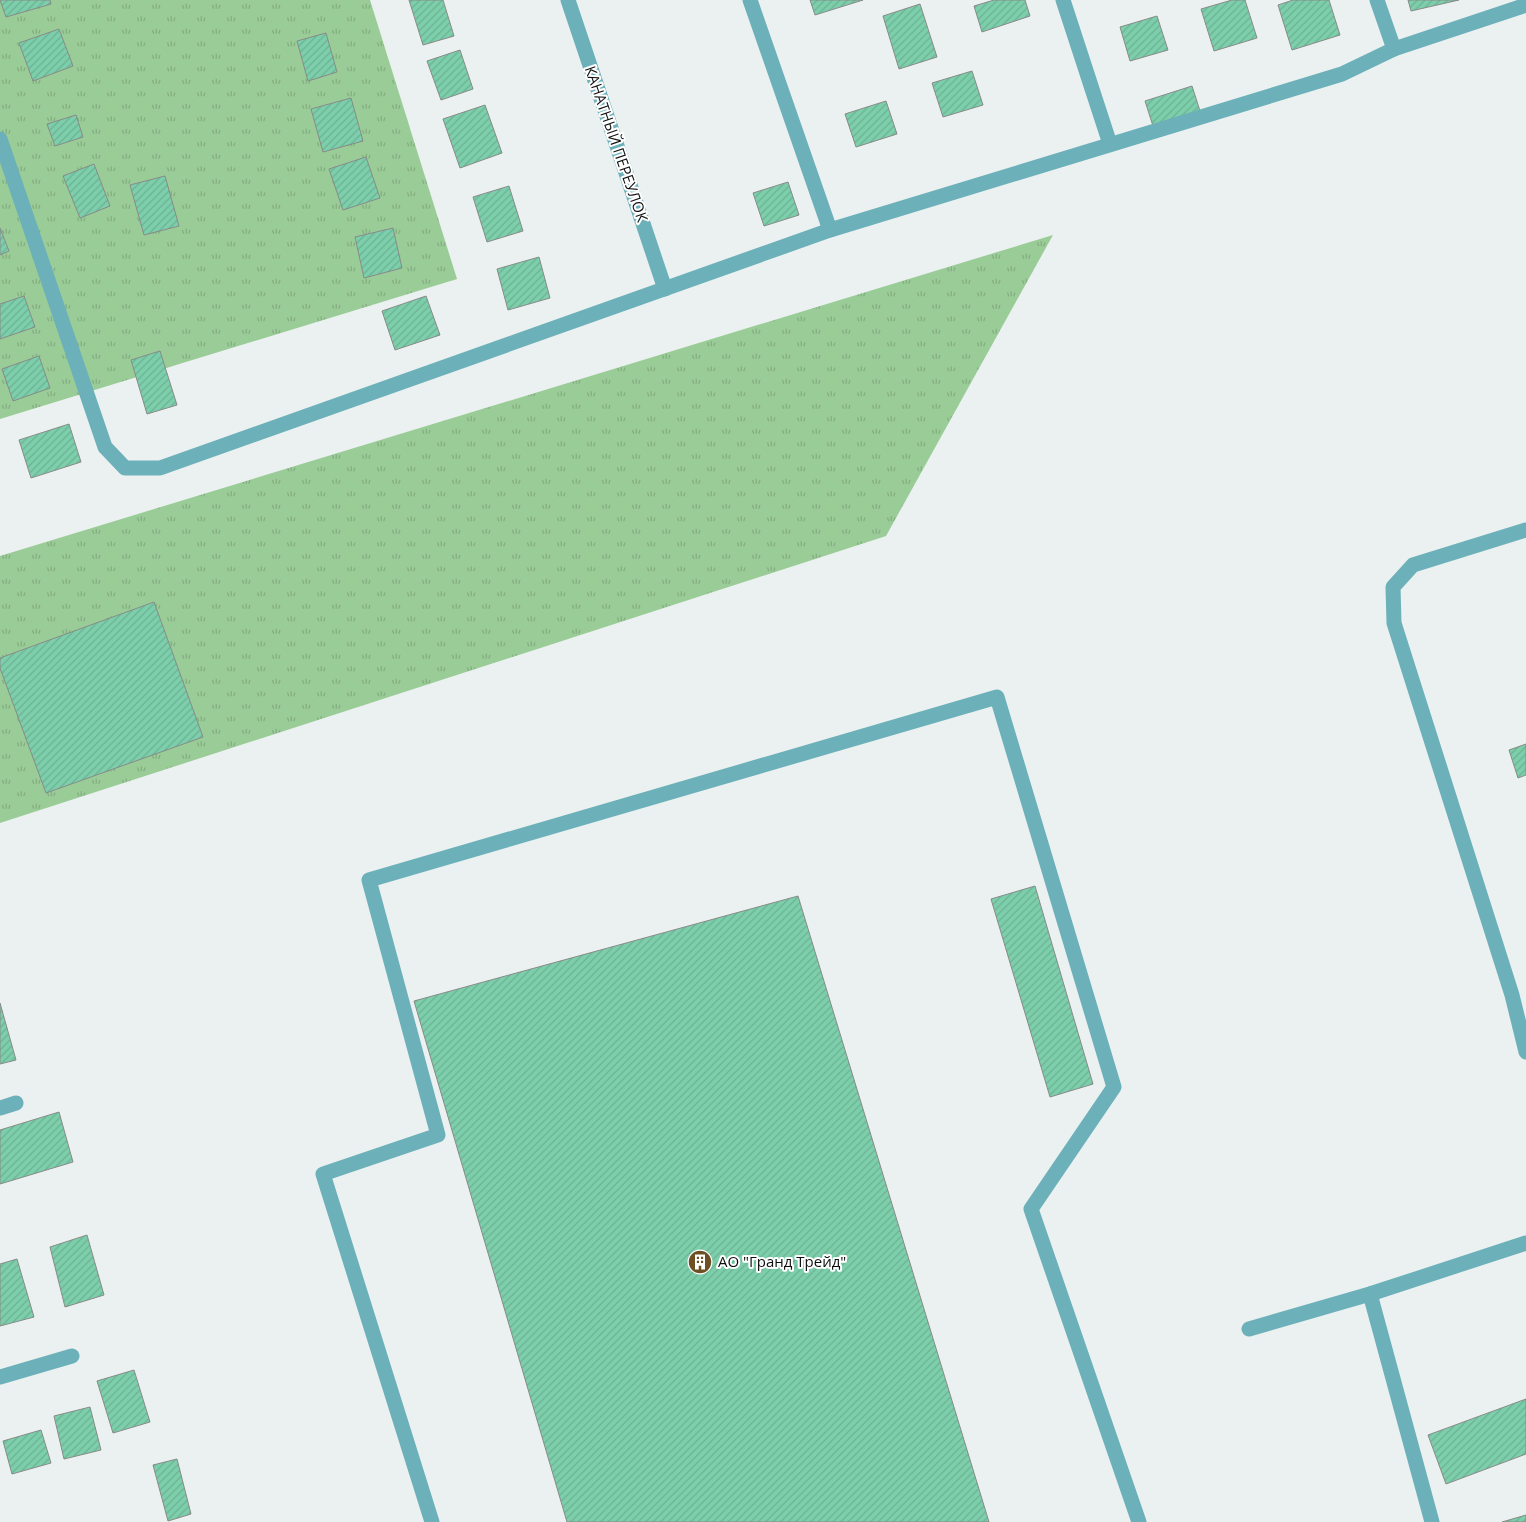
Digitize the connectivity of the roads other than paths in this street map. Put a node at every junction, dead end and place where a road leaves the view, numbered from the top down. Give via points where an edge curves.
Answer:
1 (568, 0) edge
2 (750, 0) edge
3 (1063, 0) edge
4 (1377, 0) edge
5 (1526, 5) edge
6 (1394, 49) junction
7 (0, 139) edge
8 (1110, 144) junction
9 (830, 230) junction
10 (665, 289) junction
11 (1526, 530) edge
12 (1526, 1052) edge
13 (16, 1104) dead end
14 (0, 1108) edge
15 (1526, 1243) edge
16 (1370, 1294) junction
17 (1249, 1329) dead end
18 (72, 1356) dead end
19 (0, 1377) edge
20 (432, 1522) edge
21 (1139, 1522) edge
22 (1432, 1522) edge

1 - 10 street, КАНАТНЫЙ ПЕРЕУЛОК
2 - 9 street
3 - 8 street
4 - 6 street
5 - 6 street
6 - 8 street via 1342,74
7 - 10 street via 105,447 125,468 160,468
8 - 9 street
9 - 10 street
11 - 12 street via 1414,565 1393,587 1394,623 1512,995
13 - 14 street
15 - 16 street
16 - 17 street
16 - 22 street
18 - 19 street
20 - 21 street via 322,1174 438,1134 369,880 998,697 1114,1087 1031,1209

